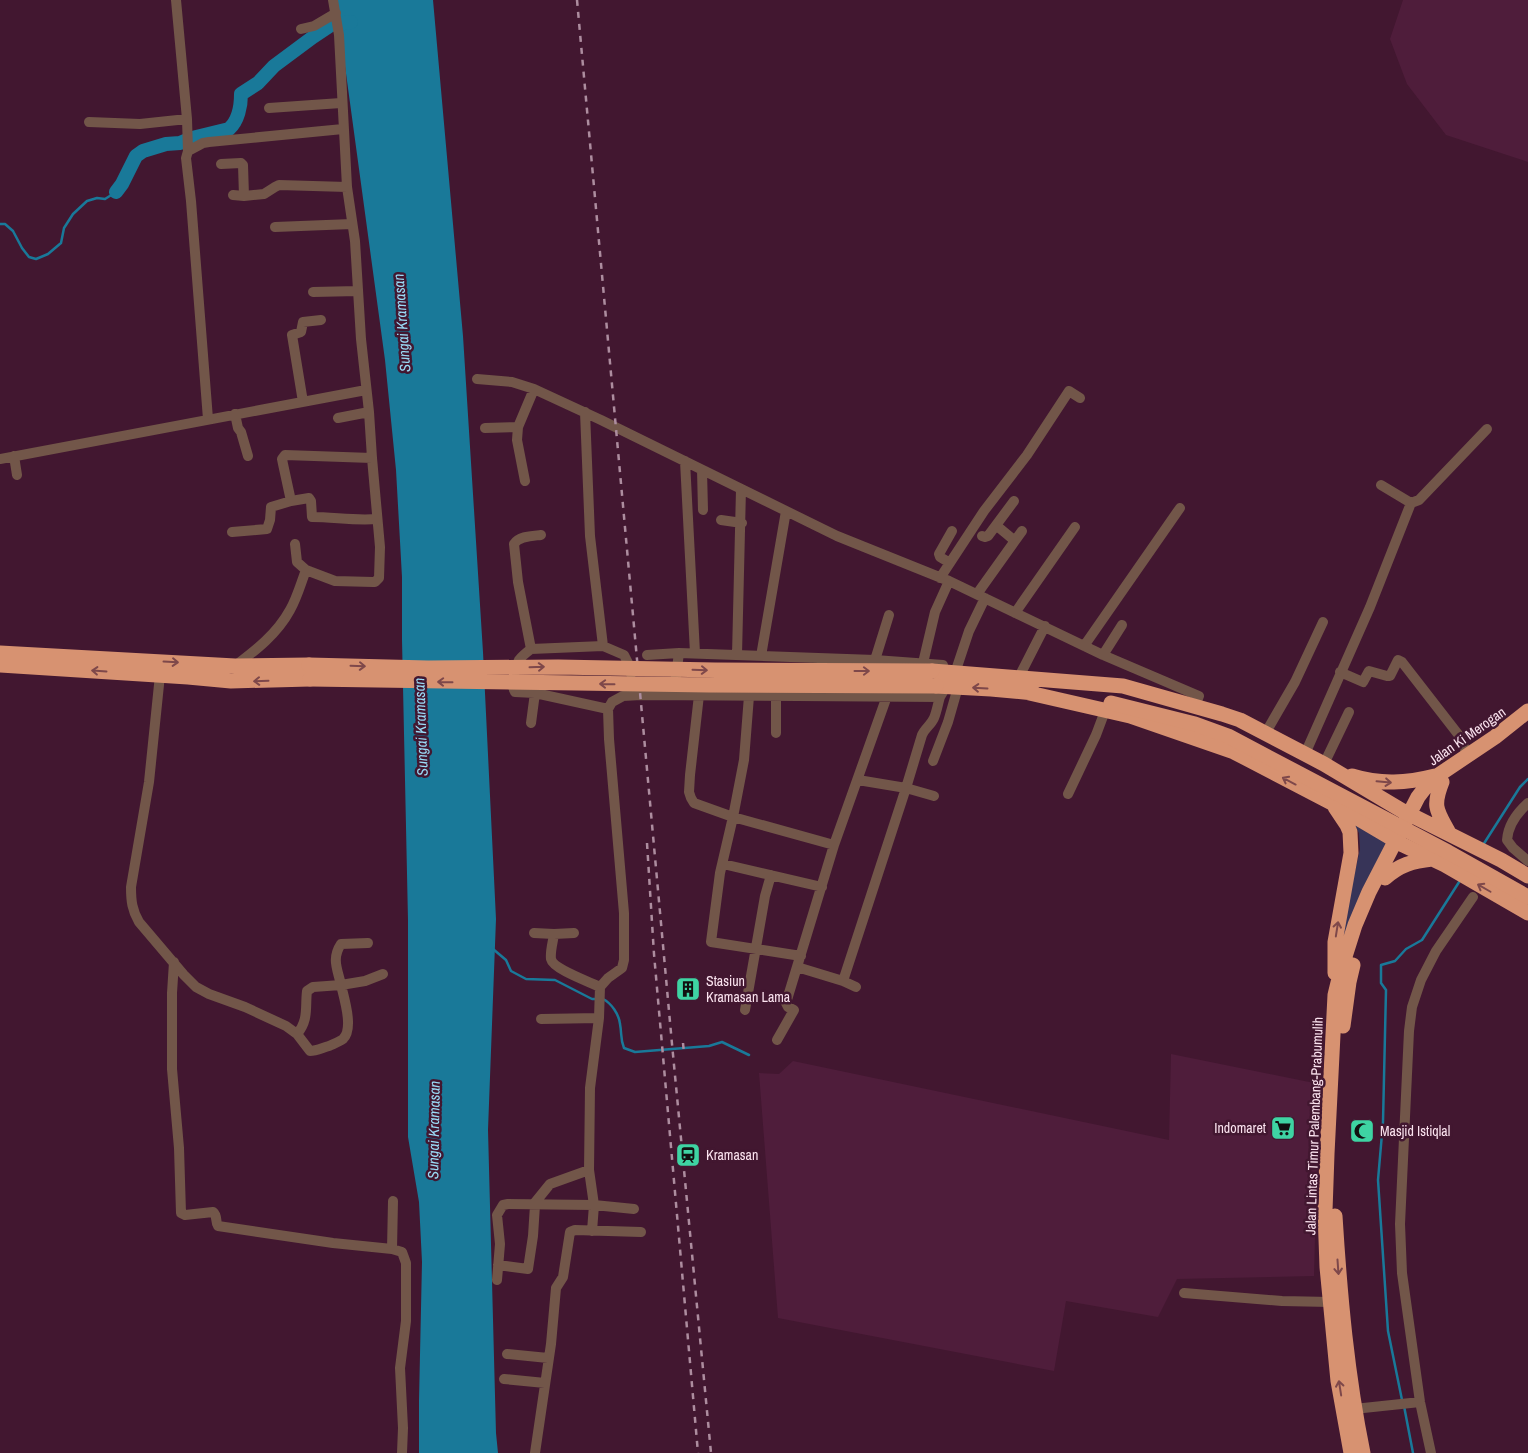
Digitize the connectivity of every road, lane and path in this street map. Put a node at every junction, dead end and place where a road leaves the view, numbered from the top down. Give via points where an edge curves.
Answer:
1 (176, 0) edge
2 (333, 0) edge
3 (336, 14) junction
4 (301, 30) dead end
5 (342, 103) junction
6 (269, 108) dead end
7 (186, 118) junction
8 (89, 122) dead end
9 (343, 129) junction
10 (188, 149) junction
11 (220, 164) dead end
12 (347, 187) junction
13 (232, 196) dead end
14 (244, 196) junction
15 (352, 224) junction
16 (275, 227) dead end
17 (358, 291) junction
18 (313, 292) dead end
19 (321, 320) dead end
20 (477, 379) dead end
21 (534, 389) junction
22 (366, 390) junction
23 (1080, 398) dead end
24 (303, 402) junction
25 (369, 412) junction
26 (585, 412) junction
27 (235, 414) junction
28 (338, 418) dead end
29 (208, 420) junction
30 (518, 427) junction
31 (485, 428) dead end
32 (1487, 429) dead end
33 (14, 456) junction
34 (248, 456) dead end
35 (372, 458) junction
36 (0, 459) edge
37 (686, 462) junction
38 (702, 470) junction
39 (17, 475) dead end
40 (525, 481) dead end
41 (1381, 485) dead end
42 (741, 489) junction
43 (291, 501) junction
44 (1014, 501) dead end
45 (1411, 503) junction
46 (1180, 508) dead end
47 (703, 510) dead end
48 (786, 511) junction
49 (377, 519) junction
50 (721, 520) dead end
51 (742, 523) junction
52 (997, 526) junction
53 (1075, 526) dead end
54 (952, 530) dead end
55 (1022, 531) dead end
56 (232, 532) dead end
57 (541, 535) dead end
58 (982, 536) dead end
59 (1015, 541) junction
60 (294, 544) dead end
61 (950, 563) junction
62 (306, 570) junction
63 (945, 580) junction
64 (981, 596) junction
65 (1015, 613) junction
66 (889, 615) dead end
67 (1323, 622) dead end
68 (1122, 625) dead end
69 (1045, 626) junction
70 (603, 646) junction
71 (1084, 646) junction
72 (531, 649) junction
73 (0, 653) edge
74 (679, 653) junction
75 (695, 653) junction
76 (646, 655) dead end
77 (737, 655) junction
78 (1103, 655) junction
79 (760, 656) junction
80 (875, 660) junction
81 (0, 665) edge
82 (235, 666) junction
83 (957, 666) junction
84 (928, 667) junction
85 (309, 672) junction
86 (1340, 672) junction
87 (160, 675) junction
88 (1023, 680) junction
89 (945, 689) junction
90 (535, 693) junction
91 (635, 695) junction
92 (699, 695) junction
93 (673, 696) junction
94 (749, 696) junction
95 (776, 696) junction
96 (887, 696) junction
97 (1110, 702) junction
98 (1195, 706) junction
99 (608, 709) junction
100 (1528, 711) edge
101 (1348, 712) dead end
102 (1528, 722) edge
103 (531, 723) dead end
104 (776, 733) dead end
105 (1265, 734) junction
106 (1305, 754) junction
107 (1469, 755) junction
108 (933, 761) dead end
109 (1330, 768) junction
110 (1439, 779) junction
111 (858, 780) junction
112 (906, 788) junction
113 (1068, 794) dead end
114 (934, 796) dead end
115 (1332, 803) junction
116 (1528, 803) edge
117 (1416, 814) junction
118 (733, 817) junction
119 (1453, 835) junction
120 (1399, 843) junction
121 (834, 845) junction
122 (1528, 861) edge
123 (1438, 862) junction
124 (722, 864) junction
125 (771, 874) junction
126 (1528, 876) edge
127 (1385, 878) junction
128 (1528, 886) edge
129 (822, 887) junction
130 (1473, 897) dead end
131 (1527, 907) edge
132 (534, 933) dead end
133 (574, 933) dead end
134 (554, 934) junction
135 (368, 944) dead end
136 (756, 948) junction
137 (801, 956) junction
138 (174, 962) junction
139 (797, 967) junction
140 (383, 974) dead end
141 (843, 981) junction
142 (341, 985) junction
143 (856, 987) dead end
144 (600, 995) junction
145 (1335, 995) junction
146 (745, 1010) dead end
147 (599, 1018) junction
148 (541, 1019) dead end
149 (297, 1034) junction
150 (778, 1040) dead end
151 (590, 1170) junction
152 (393, 1201) dead end
153 (534, 1205) junction
154 (594, 1206) junction
155 (634, 1209) dead end
156 (592, 1231) junction
157 (641, 1232) dead end
158 (392, 1249) junction
159 (498, 1265) junction
160 (497, 1280) dead end
161 (1184, 1294) dead end
162 (1330, 1302) junction
163 (507, 1354) dead end
164 (1342, 1357) junction
165 (548, 1358) junction
166 (504, 1378) dead end
167 (544, 1383) junction
168 (1420, 1402) junction
169 (1354, 1409) junction
170 (402, 1453) edge
171 (535, 1453) edge
172 (1351, 1453) edge
173 (1363, 1453) edge
174 (1430, 1453) edge

1 - 7 street
2 - 3 street
3 - 4 street
3 - 5 street
5 - 6 street
5 - 9 street
7 - 8 street via 140,124
7 - 10 street
9 - 10 street via 209,142
9 - 12 street
10 - 29 street via 186,158
11 - 14 street via 243,165
12 - 14 street via 279,185 264,194
12 - 15 street
13 - 14 street
15 - 16 street
15 - 17 street
17 - 18 street
17 - 22 street
19 - 24 street via 302,322 301,332 292,335
20 - 21 street via 512,382
21 - 26 street
21 - 30 street
22 - 24 street
22 - 25 street
23 - 61 street via 1069,391
24 - 27 street
25 - 28 street
25 - 35 street
26 - 37 street
26 - 70 street via 590,536
27 - 29 street
27 - 34 street
29 - 33 street
30 - 31 street
30 - 40 street via 517,440
32 - 45 street via 1419,500
33 - 36 street
33 - 39 street
35 - 43 street via 285,455 282,459
35 - 49 street
37 - 38 street
37 - 75 street
38 - 42 street
38 - 47 street
41 - 45 street
42 - 48 street
42 - 51 street
43 - 49 street via 309,498 312,517 358,521
43 - 56 street via 271,507 267,529
44 - 52 street
45 - 86 street
46 - 71 street
48 - 63 street via 837,536
48 - 79 street
49 - 62 street via 380,563 377,580 335,581
50 - 51 street
51 - 77 street
52 - 58 street via 988,537
52 - 59 street
53 - 65 street
54 - 61 street via 939,554
55 - 59 street
57 - 72 street via 520,538 514,544
59 - 64 street
60 - 62 street via 297,562
61 - 63 street
62 - 82 street via 280,626
63 - 64 street
63 - 84 street via 936,612
64 - 65 street
64 - 83 street
65 - 69 street
66 - 80 street
67 - 105 street
68 - 78 street
69 - 71 street
69 - 88 street
70 - 72 street
70 - 91 street via 627,658
71 - 78 street
72 - 90 street via 519,660 513,689 515,692
73 -> 82 highway
74 - 75 street
74 - 76 street
74 - 93 street
75 - 77 street
77 - 79 street
78 - 98 street via 1199,696
79 - 80 street
80 - 84 street
87 -> 81 highway
82 - 85 highway
83 - 84 street
83 - 88 street
85 -> 84 highway, bridge via 428,668 715,670
84 - 88 highway
85 -> 87 highway via 231,681
89 -> 85 highway, bridge via 719,686
86 - 106 street
86 - 107 street via 1363,682 1369,671 1390,676 1398,660 1402,662 1461,738
87 - 138 street via 149,782 131,903 139,922
88 -> 89 highway
88 - 97 highway via 1072,696
88 - 98 highway via 1124,686
89 - 96 street
89 - 108 street via 948,722
89 - 112 street via 934,718 925,728
90 - 99 street
90 - 103 street
91 - 93 street
91 - 99 street via 617,699
92 - 93 street
92 - 94 street
92 - 118 street via 689,792 694,803
94 - 95 street
94 - 118 street via 744,760
95 - 96 street
95 - 104 street
96 - 111 street
97 - 113 street
115 -> 97 highway via 1234,752 1130,716
97 - 128 highway via 1196,715 1237,730
97 - 131 highway, bridge via 1195,724 1245,744 1439,847
98 - 105 highway via 1240,720
99 - 144 street via 624,913 624,960 622,968 608,978
100 - 107 highway, Jalan Ki Merogan
101 - 109 street
102 - 110 highway, Jalan Ki Merogan
105 - 106 highway
106 - 109 highway
107 - 110 highway, Jalan Ki Merogan
109 -> 110 highway via 1369,780 1394,783
109 - 117 highway
110 - 117 highway, Jalan Ki Merogan
110 - 119 highway via 1436,809
111 - 112 street
111 - 121 street
112 - 114 street
112 - 141 street
115 - 120 highway
145 -> 115 highway via 1335,942 1352,853 1347,825
116 - 122 street via 1510,826 1507,840
117 - 119 highway
117 - 120 highway, Jalan Lintas Timur Palembang-Prabumulih
118 - 121 street
118 - 124 street
119 - 126 highway
120 - 123 highway
120 - 127 highway, Jalan Lintas Timur Palembang-Prabumulih
120 - 145 highway, Jalan Lintas Timur Palembang-Prabumulih via 1369,892 1355,925
121 - 129 street
123 - 127 highway via 1409,863
131 -> 123 highway
124 - 125 street
124 - 136 street via 711,942
125 - 129 street
125 - 136 street
127 -> 164 highway, Jalan Lintas Timur Palembang-Prabumulih via 1366,919 1343,1016 1335,1216
129 - 137 street
130 - 168 street via 1436,951 1421,980 1412,1007 1409,1031 1400,1224 1402,1273
132 - 134 street
133 - 134 street
134 - 144 street via 551,957 554,965
135 - 142 street via 341,944 336,951
136 - 137 street
136 - 146 street
137 - 139 street
138 - 149 street via 196,987 286,1026
138 - 158 street via 172,1069 181,1213 213,1212 218,1226
139 - 141 street
139 - 150 street via 786,1003 794,1010
140 - 142 street
141 - 143 street
142 - 149 street via 313,987 307,991 305,1021
142 - 149 street via 348,1012 348,1030 344,1038 312,1052
144 - 147 street
145 - 162 highway, Jalan Lintas Timur Palembang-Prabumulih via 1325,1211
147 - 148 street
147 - 151 street via 590,1088
151 - 153 street via 550,1184
151 - 154 street
152 - 158 street
153 - 154 street
153 - 159 street via 508,1204 500,1207
153 - 159 street via 528,1269
154 - 155 street
154 - 156 street
156 - 157 street
156 - 165 street via 570,1232 564,1277 556,1288
158 - 170 street via 402,1252 406,1263 406,1321 400,1368
159 - 160 street
161 - 162 street
162 - 164 highway, Jalan Lintas Timur Palembang-Prabumulih
163 - 165 street
164 - 169 highway, Jalan Lintas Timur Palembang-Prabumulih
172 -> 164 highway, Jalan Lintas Timur Palembang-Prabumulih via 1338,1381
165 - 167 street
166 - 167 street
167 - 171 street
168 - 169 street
168 - 174 street
169 - 173 highway, Jalan Lintas Timur Palembang-Prabumulih

